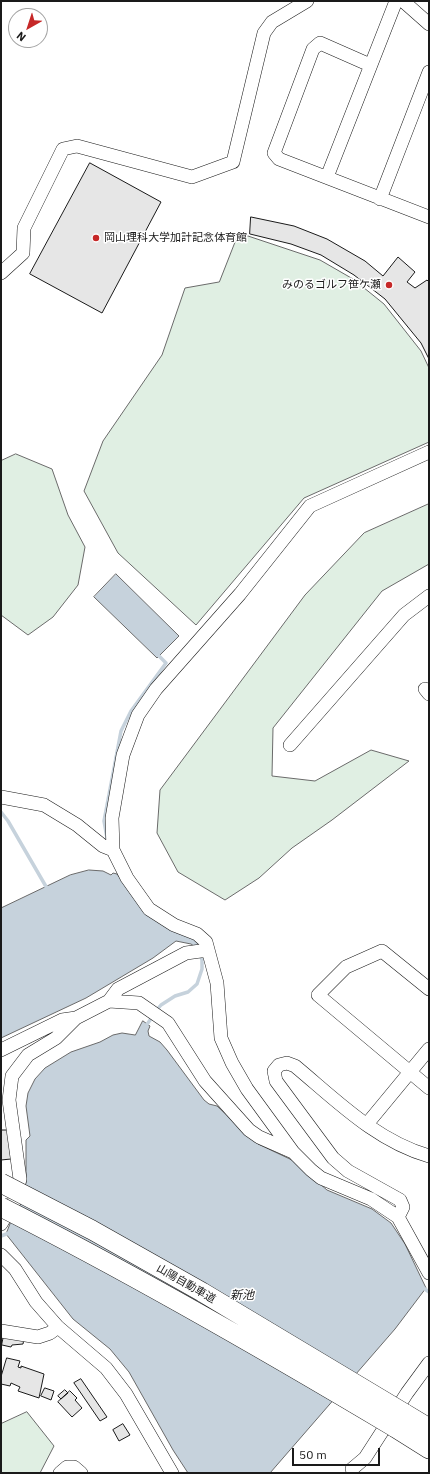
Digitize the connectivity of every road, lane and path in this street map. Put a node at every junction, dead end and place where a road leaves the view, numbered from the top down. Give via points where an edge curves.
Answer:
1 (307, 1) edge
2 (396, 1) edge
3 (403, 1) edge
4 (429, 24) edge
5 (370, 65) junction
6 (429, 72) edge
7 (327, 177) junction
8 (380, 198) junction
9 (429, 217) edge
10 (1, 273) edge
11 (429, 452) edge
12 (429, 596) edge
13 (290, 745) dead end
14 (1, 797) edge
15 (113, 850) junction
16 (202, 951) junction
17 (429, 989) edge
18 (109, 1001) junction
19 (76, 1018) junction
20 (429, 1049) edge
21 (1, 1050) edge
22 (410, 1073) junction
23 (429, 1088) edge
24 (367, 1124) junction
25 (293, 1152) junction
26 (429, 1156) edge
27 (1, 1183) edge
28 (1, 1207) edge
29 (398, 1217) junction
30 (1, 1224) edge
31 (1, 1255) edge
32 (429, 1273) edge
33 (58, 1327) junction
34 (1, 1331) edge
35 (429, 1363) edge
36 (399, 1420) junction
37 (429, 1428) edge
38 (429, 1449) edge
39 (352, 1472) edge
40 (60, 1473) edge
41 (81, 1473) edge
42 (172, 1473) edge

1 - 10 street via 272,22 264,33 233,162 192,177 78,146 63,149 24,228 22,253
2 - 5 street
3 - 4 street
5 - 7 street
5 - 7 street via 320,43 313,49 274,153 279,159
6 - 8 street
7 - 8 street
8 - 9 street
11 - 15 street via 310,506 240,594 156,689 138,715 123,755 112,818
12 - 13 street via 404,615
14 - 15 street via 44,805 77,825 103,846
15 - 16 street via 127,878 149,909 197,934 206,942
16 - 18 street via 186,954 118,989
16 - 25 street via 217,983 221,1038 232,1063 247,1089
17 - 22 street via 382,951 346,967 318,995
18 - 19 street
18 - 25 street via 139,1003 168,1023 205,1081 249,1130
19 - 21 street via 62,1020
19 - 30 street via 56,1038 28,1055 12,1076 9,1100 20,1179 14,1202
20 - 22 street
22 - 23 street
22 - 24 street
24 - 26 street via 390,1141
24 - 29 street via 295,1066 287,1062 279,1065 274,1071 276,1081 332,1158 348,1171 400,1200 403,1207
25 - 29 street via 321,1178 371,1199
27 - 36 highway, 山陽自動車道, bridge via 92,1230 202,1292
28 - 36 highway, 山陽自動車道, bridge via 171,1296 292,1366
29 - 32 street
31 - 33 street via 15,1269 36,1302
33 - 34 street via 38,1337
33 - 42 street via 106,1368 126,1394
35 - 39 street via 365,1458
36 - 37 highway, 山陽自動車道
36 - 38 highway, 山陽自動車道
40 - 41 street via 67,1467 74,1467

